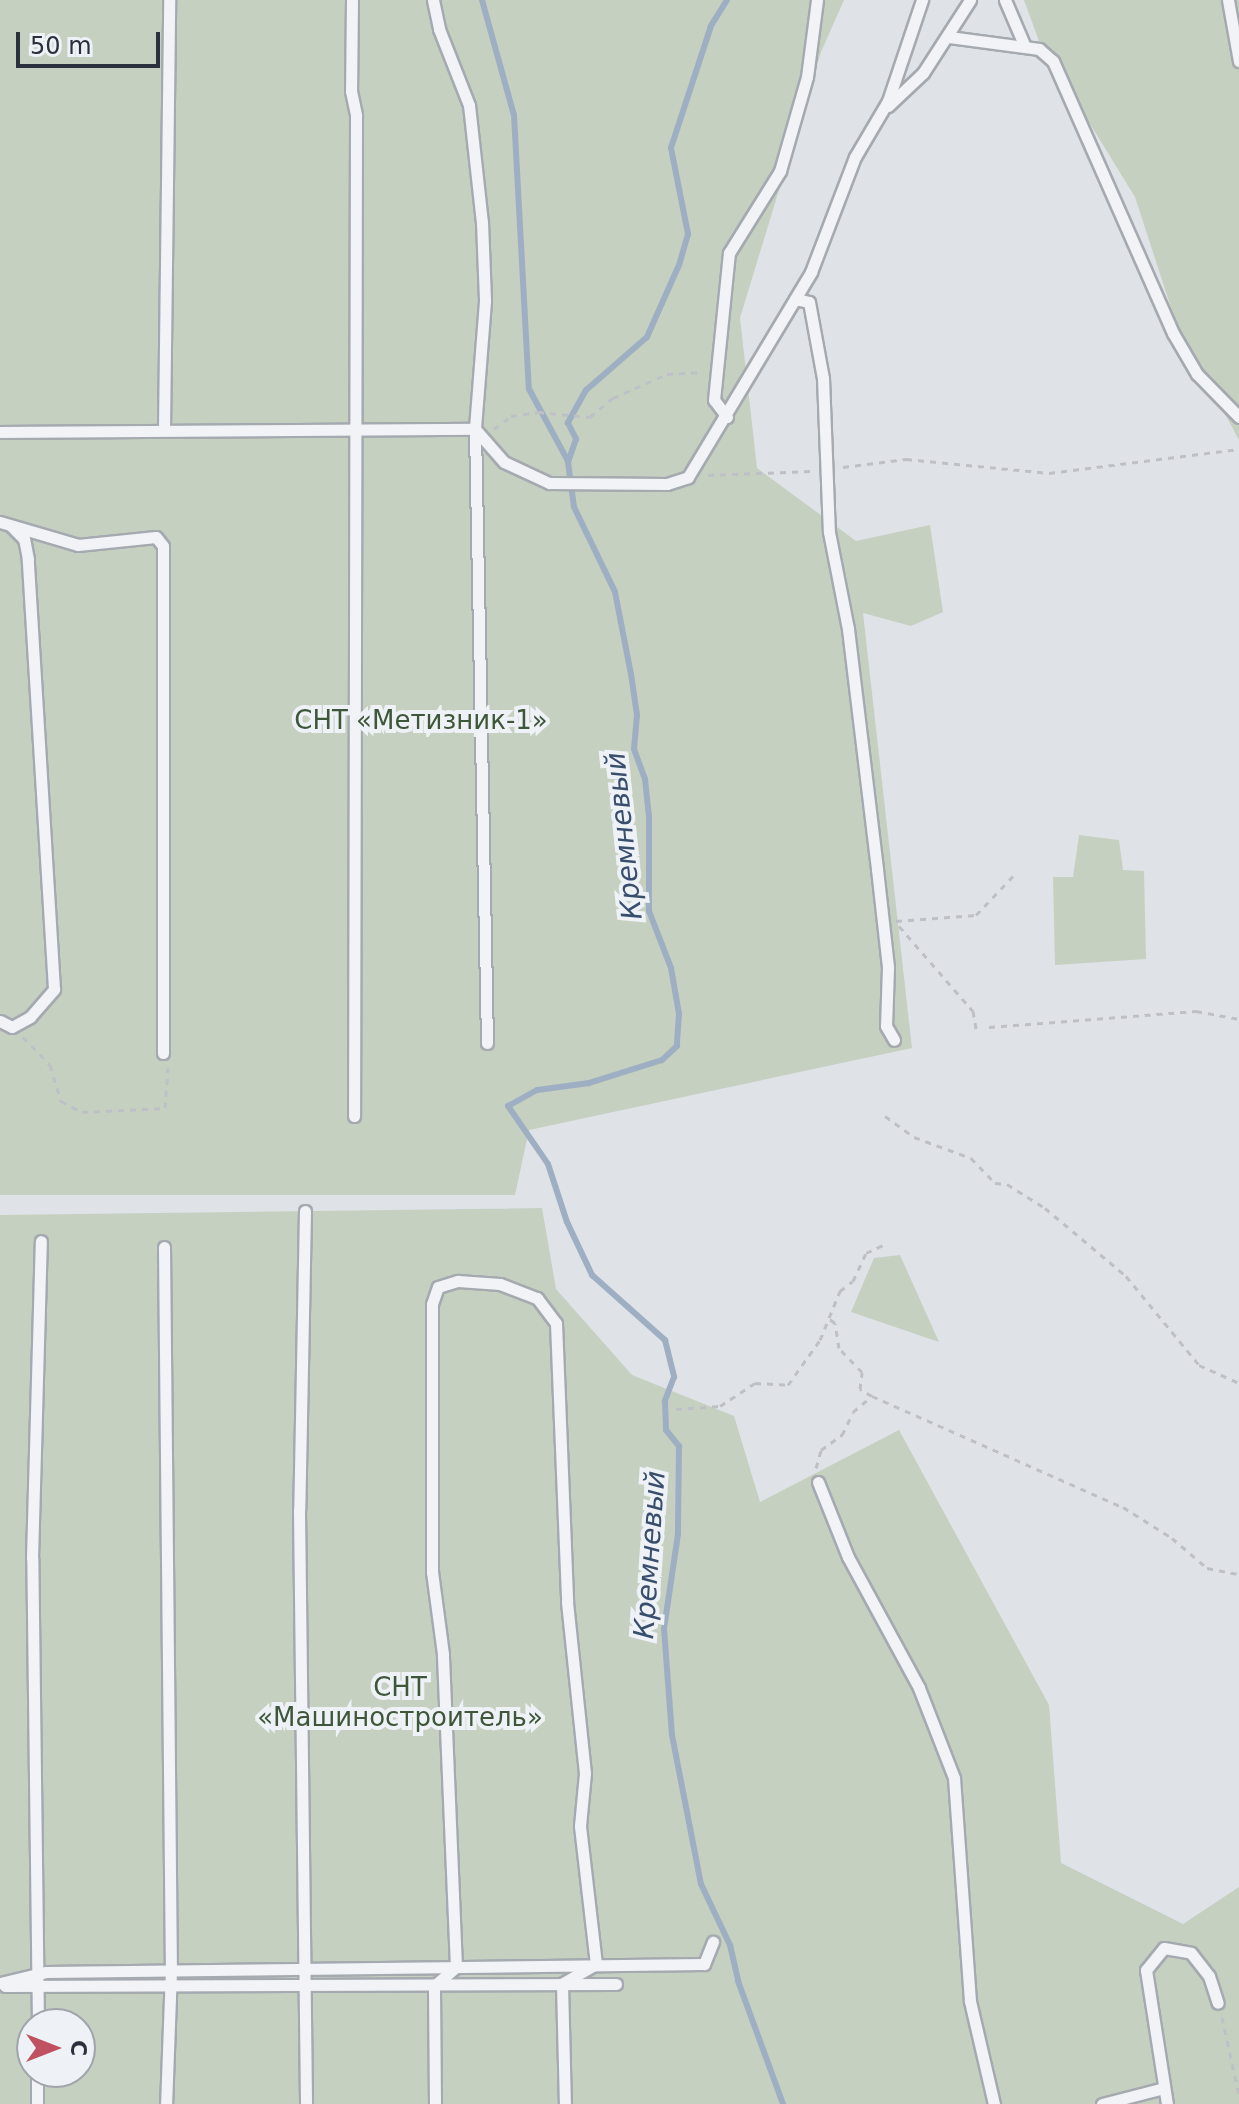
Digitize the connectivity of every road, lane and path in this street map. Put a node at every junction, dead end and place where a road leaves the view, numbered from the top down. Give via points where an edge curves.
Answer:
1 (169, 0) edge
2 (352, 0) edge
3 (433, 0) edge
4 (817, 0) edge
5 (922, 0) edge
6 (970, 0) edge
7 (1005, 0) edge
8 (1228, 0) edge
9 (949, 37) junction
10 (1025, 47) junction
11 (1239, 61) edge
12 (885, 109) junction
13 (795, 299) junction
14 (715, 386) junction
15 (727, 417) junction
16 (1239, 417) edge
17 (164, 429) junction
18 (353, 430) junction
19 (0, 432) edge
20 (479, 433) junction
21 (1239, 450) edge
22 (827, 469) junction
23 (688, 477) junction
24 (6, 524) edge
25 (1017, 872) dead end
26 (889, 920) junction
27 (1239, 1019) edge
28 (0, 1021) edge
29 (12, 1027) junction
30 (989, 1027) dead end
31 (977, 1033) dead end
32 (894, 1040) dead end
33 (487, 1043) dead end
34 (163, 1053) joint
35 (354, 1116) dead end
36 (885, 1116) dead end
37 (305, 1211) dead end
38 (41, 1241) dead end
39 (885, 1244) dead end
40 (164, 1247) dead end
41 (828, 1318) junction
42 (1239, 1383) edge
43 (872, 1396) junction
44 (676, 1409) dead end
45 (818, 1482) joint
46 (1239, 1574) edge
47 (713, 1942) dead end
48 (596, 1964) junction
49 (456, 1967) junction
50 (171, 1970) junction
51 (307, 1972) junction
52 (39, 1973) junction
53 (562, 1984) junction
54 (616, 1984) dead end
55 (0, 1985) edge
56 (35, 1986) junction
57 (168, 1986) junction
58 (434, 1986) junction
59 (307, 1987) junction
60 (1218, 2003) joint
61 (37, 2008) edge
62 (1164, 2088) junction
63 (1239, 2095) edge
64 (166, 2104) edge
65 (306, 2104) edge
66 (435, 2104) edge
67 (565, 2104) edge
68 (994, 2104) edge
69 (1102, 2104) edge
70 (1167, 2104) edge

1 - 17 lane
2 - 18 lane
3 - 20 lane via 469,105 479,176 485,301
4 - 14 lane via 807,77 780,171 729,253
5 - 12 lane
6 - 9 lane
7 - 10 lane
8 - 11 lane
9 - 10 lane
9 - 12 lane via 923,73
10 - 16 lane via 1039,49 1053,61 1173,333 1197,374
12 - 13 lane via 855,157
13 - 15 lane
13 - 22 lane via 809,302 814,324 823,378
14 - 15 lane via 714,400
14 - 20 path via 699,371 667,374 613,398 590,417 538,412 511,416
15 - 23 lane
17 - 18 lane
17 - 19 lane
18 - 20 lane
18 - 35 lane
20 - 23 lane via 504,462 549,483 667,484
20 - 33 lane
21 - 22 path via 1049,473 906,459
22 - 23 path
22 - 26 lane via 829,532
24 - 29 lane via 24,539 28,559 54,989 48,1003
24 - 34 lane via 78,545 156,537 163,546
25 - 26 path via 976,915
26 - 31 path via 973,1011
26 - 32 lane via 886,1026
27 - 30 path via 1196,1011
28 - 29 lane
29 - 34 path via 50,1065 61,1101 82,1112 165,1108 170,1076
36 - 42 path via 914,1137 971,1158 995,1183 1007,1184 1045,1208 1126,1276 1199,1365
37 - 51 lane via 299,1510
38 - 52 lane via 32,1558
39 - 41 path via 866,1253
40 - 50 lane
41 - 43 path via 835,1323 839,1348 862,1372 860,1389
41 - 44 path via 820,1340 788,1385 755,1383 720,1406
43 - 45 path via 853,1412 842,1435 815,1457
43 - 46 path via 1123,1507 1207,1568
45 - 68 lane via 848,1557 919,1688 954,1778 970,2001
47 - 48 lane via 704,1964
48 - 49 lane
48 - 49 lane via 580,1826 585,1773 567,1602 556,1323 537,1298 500,1284 458,1281 438,1287 432,1304 432,1572 443,1654
48 - 53 lane
49 - 51 lane
49 - 58 lane
50 - 51 lane
50 - 52 lane
50 - 57 lane
51 - 59 lane
52 - 55 lane
52 - 56 lane
53 - 54 lane
53 - 58 lane
53 - 67 lane
55 - 56 lane
56 - 57 lane
56 - 61 lane
57 - 59 lane
57 - 64 lane
58 - 59 lane
58 - 66 lane
59 - 65 lane
60 - 62 lane via 1209,1976 1191,1953 1164,1948 1146,1970
60 - 63 path
62 - 69 lane
62 - 70 lane

